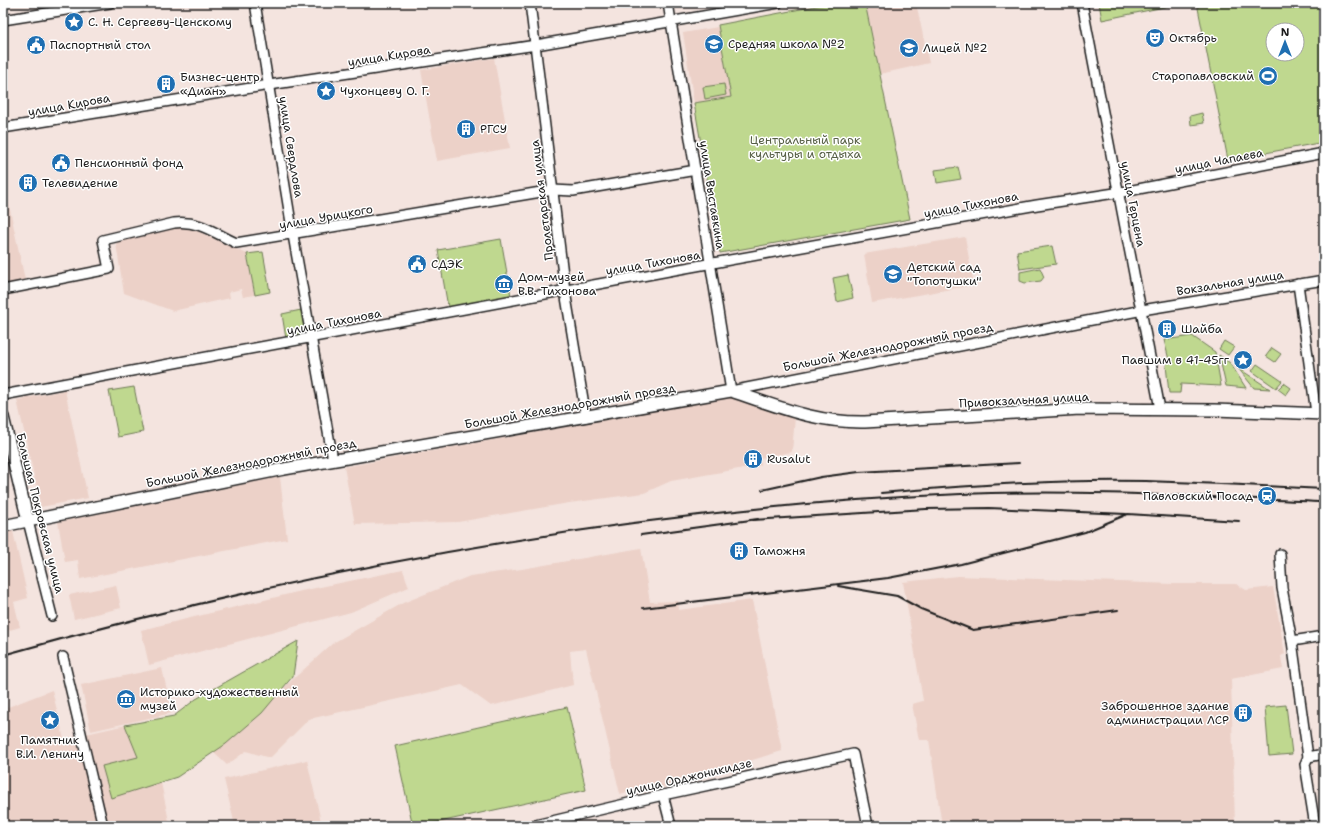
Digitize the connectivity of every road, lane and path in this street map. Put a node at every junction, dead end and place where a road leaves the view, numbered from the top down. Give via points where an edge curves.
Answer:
1 (110, 3) edge
2 (255, 3) edge
3 (530, 3) edge
4 (668, 3) edge
5 (778, 3) edge
6 (1082, 3) edge
7 (3, 20) edge
8 (671, 22) junction
9 (536, 45) junction
10 (270, 85) junction
11 (4, 128) edge
12 (1324, 153) edge
13 (696, 170) junction
14 (553, 190) junction
15 (1118, 193) junction
16 (293, 235) junction
17 (710, 264) junction
18 (1324, 280) edge
19 (1298, 284) junction
20 (3, 290) edge
21 (565, 291) junction
22 (1141, 311) junction
23 (311, 339) junction
24 (730, 391) junction
25 (3, 395) edge
26 (1160, 409) junction
27 (1320, 414) edge
28 (3, 417) edge
29 (586, 417) junction
30 (333, 460) junction
31 (28, 521) junction
32 (3, 526) edge
33 (1280, 554) dead end
34 (52, 616) dead end
35 (1324, 636) edge
36 (1292, 641) junction
37 (62, 657) dead end
38 (1324, 754) edge
39 (1308, 757) junction
40 (663, 795) junction
41 (102, 826) edge
42 (531, 826) edge
43 (671, 826) edge
44 (868, 826) edge
45 (1315, 826) edge

1 - 7 street
2 - 10 street, улица Свердлова
3 - 9 street, Пролетарская улица
4 - 8 street, улица Выставкина
5 - 8 street, улица Кирова
6 - 15 street, улица Герцена
8 - 9 street, улица Кирова
8 - 13 street, улица Выставкина
9 - 10 street, улица Кирова
9 - 14 street, Пролетарская улица
10 - 11 street, улица Кирова
10 - 16 street, улица Свердлова
12 - 15 street, улица Чапаева
13 - 14 street, улица Урицкого via 573,191
13 - 17 street, улица Выставкина
14 - 16 street, улица Урицкого
14 - 21 street, Пролетарская улица
15 - 17 street, улица Тихонова via 1037,205
15 - 22 street, улица Герцена
16 - 20 street, улица Урицкого via 236,243 198,223 174,223 103,240 110,270
16 - 23 street, улица Свердлова
17 - 21 street, улица Тихонова
17 - 24 street, улица Выставкина
18 - 19 street, Вокзальная улица
19 - 22 street, Вокзальная улица
19 - 27 street
21 - 23 street, улица Тихонова
21 - 29 street, Пролетарская улица
22 - 24 street, Большой Железнодорожный проезд
22 - 26 street, улица Герцена
23 - 25 street, улица Тихонова
23 - 30 street, улица Свердлова
24 - 26 main road, Привокзальная улица via 795,413 837,422 1080,409
24 - 29 main road, Большой Железнодорожный проезд
26 - 27 main road, Привокзальная улица
28 - 31 main road, Большая Покровская улица
29 - 30 main road, Большой Железнодорожный проезд
30 - 31 main road, Большой Железнодорожный проезд
31 - 32 main road, Большой Железнодорожный проезд
31 - 34 street, Большая Покровская улица
33 - 36 street via 1282,588
35 - 36 street
36 - 39 street
37 - 41 street
38 - 39 street
39 - 45 street via 1305,764
40 - 42 street, улица Орджоникидзе
40 - 43 street
40 - 44 street, улица Орджоникидзе via 853,754

